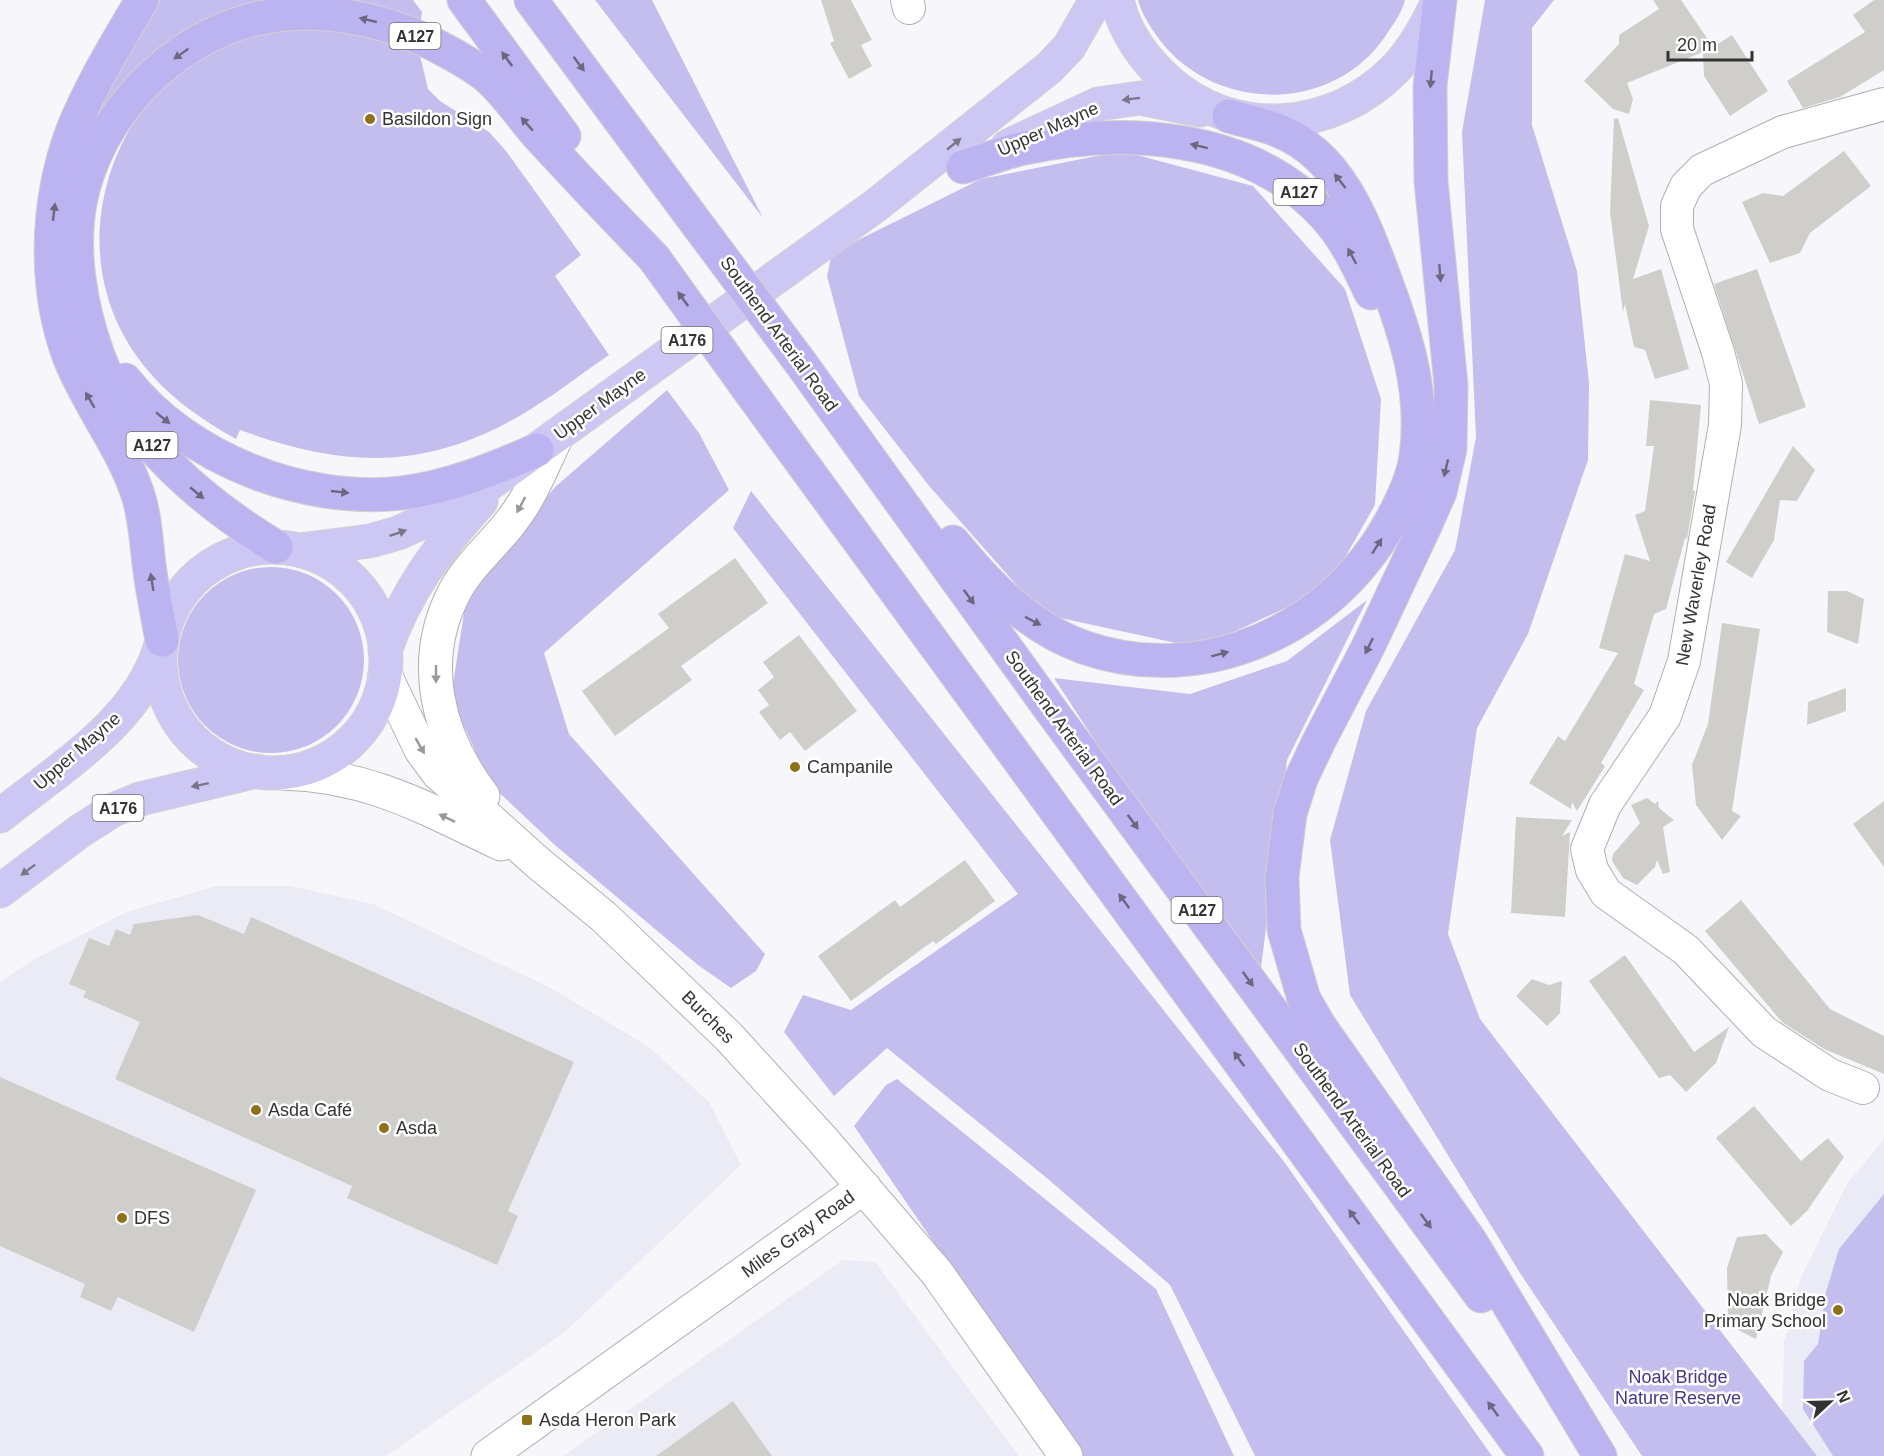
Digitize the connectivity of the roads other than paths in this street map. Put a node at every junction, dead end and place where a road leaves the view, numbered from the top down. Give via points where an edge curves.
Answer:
1 (142, 0) edge
2 (464, 0) edge
3 (531, 0) edge
4 (1096, 0) edge
5 (1117, 0) edge
6 (1439, 0) edge
7 (1884, 104) edge
8 (1229, 116) junction
9 (963, 167) junction
10 (875, 206) junction
11 (654, 258) junction
12 (84, 302) junction
13 (805, 369) junction
14 (547, 442) junction
15 (502, 477) junction
16 (1395, 514) junction
17 (287, 548) junction
18 (161, 643) junction
19 (385, 663) junction
20 (270, 772) junction
21 (0, 816) edge
22 (537, 862) junction
23 (0, 891) edge
24 (1863, 1088) dead end
25 (864, 1187) junction
26 (488, 1456) edge
27 (1066, 1456) edge
28 (1527, 1456) edge
29 (1598, 1456) edge

18 -> 1 highway, A127 via 138,495 130,471 82,388 70,357 60,326 51,255 59,176 72,132
11 -> 2 highway, A127
3 -> 13 highway, Southend Arterial Road / A127, bridge
10 -> 4 main road, Upper Mayne / A176 via 1049,68 1069,47
5 - 8 main road via 1131,35 1161,75 1201,104
6 - 8 main road via 1426,27 1396,68 1354,100 1314,117 1284,122
6 -> 29 highway via 1430,86 1431,181 1451,385 1450,449 1440,492 1425,526 1301,779 1290,814 1282,878 1284,930 1304,999 1319,1025 1471,1242
7 - 24 street, New Waverley Road via 1783,132 1702,170 1686,186 1677,206 1677,229 1726,384 1725,424 1684,661 1665,717 1605,806 1587,849 1592,870 1606,892 1686,950 1764,1032 1830,1074
8 -> 9 main road, Upper Mayne / A176 via 1140,98 1098,104
16 -> 8 highway, A127 via 1415,459 1418,403 1414,366 1364,223 1342,182 1302,143 1279,130
9 - 10 main road, Upper Mayne / A176
16 -> 9 highway, A127 via 1403,482 1407,424 1395,360 1382,318 1346,244 1308,199 1284,181 1225,153 1145,138 1044,145
10 - 14 main road, Upper Mayne / A176
11 -> 12 highway, A127 via 485,76 430,42 390,26 315,14 281,16 254,20 192,46 137,90 107,131 90,170 76,239
28 -> 11 highway, A127, bridge
12 -> 14 highway, A127 via 111,361 162,418 217,454 272,479 341,493 402,493 452,483
12 -> 17 highway, A127 via 98,355 138,427 191,488 237,523
13 -> 16 highway, A127 via 974,567 1022,615 1081,646 1112,655 1193,659 1219,655 1276,633 1304,618 1361,570
13 -> 29 highway, Southend Arterial Road / A127
14 - 15 main road, Upper Mayne / A176
14 -> 22 street via 514,519 455,591 442,622 436,658 436,690 450,745 464,771
17 -> 15 main road, Upper Mayne / A176 via 360,543 398,533 460,505
15 - 19 main road, Upper Mayne / A176 via 420,575 393,630
17 - 18 main road, Upper Mayne via 230,555 204,570 183,591 168,617
17 - 19 main road via 326,560 349,576 376,615
18 - 20 main road via 160,670 167,700 183,729 206,752 234,766
18 - 21 main road, Upper Mayne via 148,677 122,714
19 - 20 main road, Upper Mayne via 371,716 344,748 308,768
19 -> 22 street, Burches via 421,750 438,773
22 -> 20 street, Burches via 399,795 370,785 338,777
20 -> 23 main road, A176 via 140,799 113,810
22 - 25 street, Burches via 604,917 729,1037
25 - 26 street, Miles Gray Road
25 - 27 street, Miles Gray Road via 937,1273

